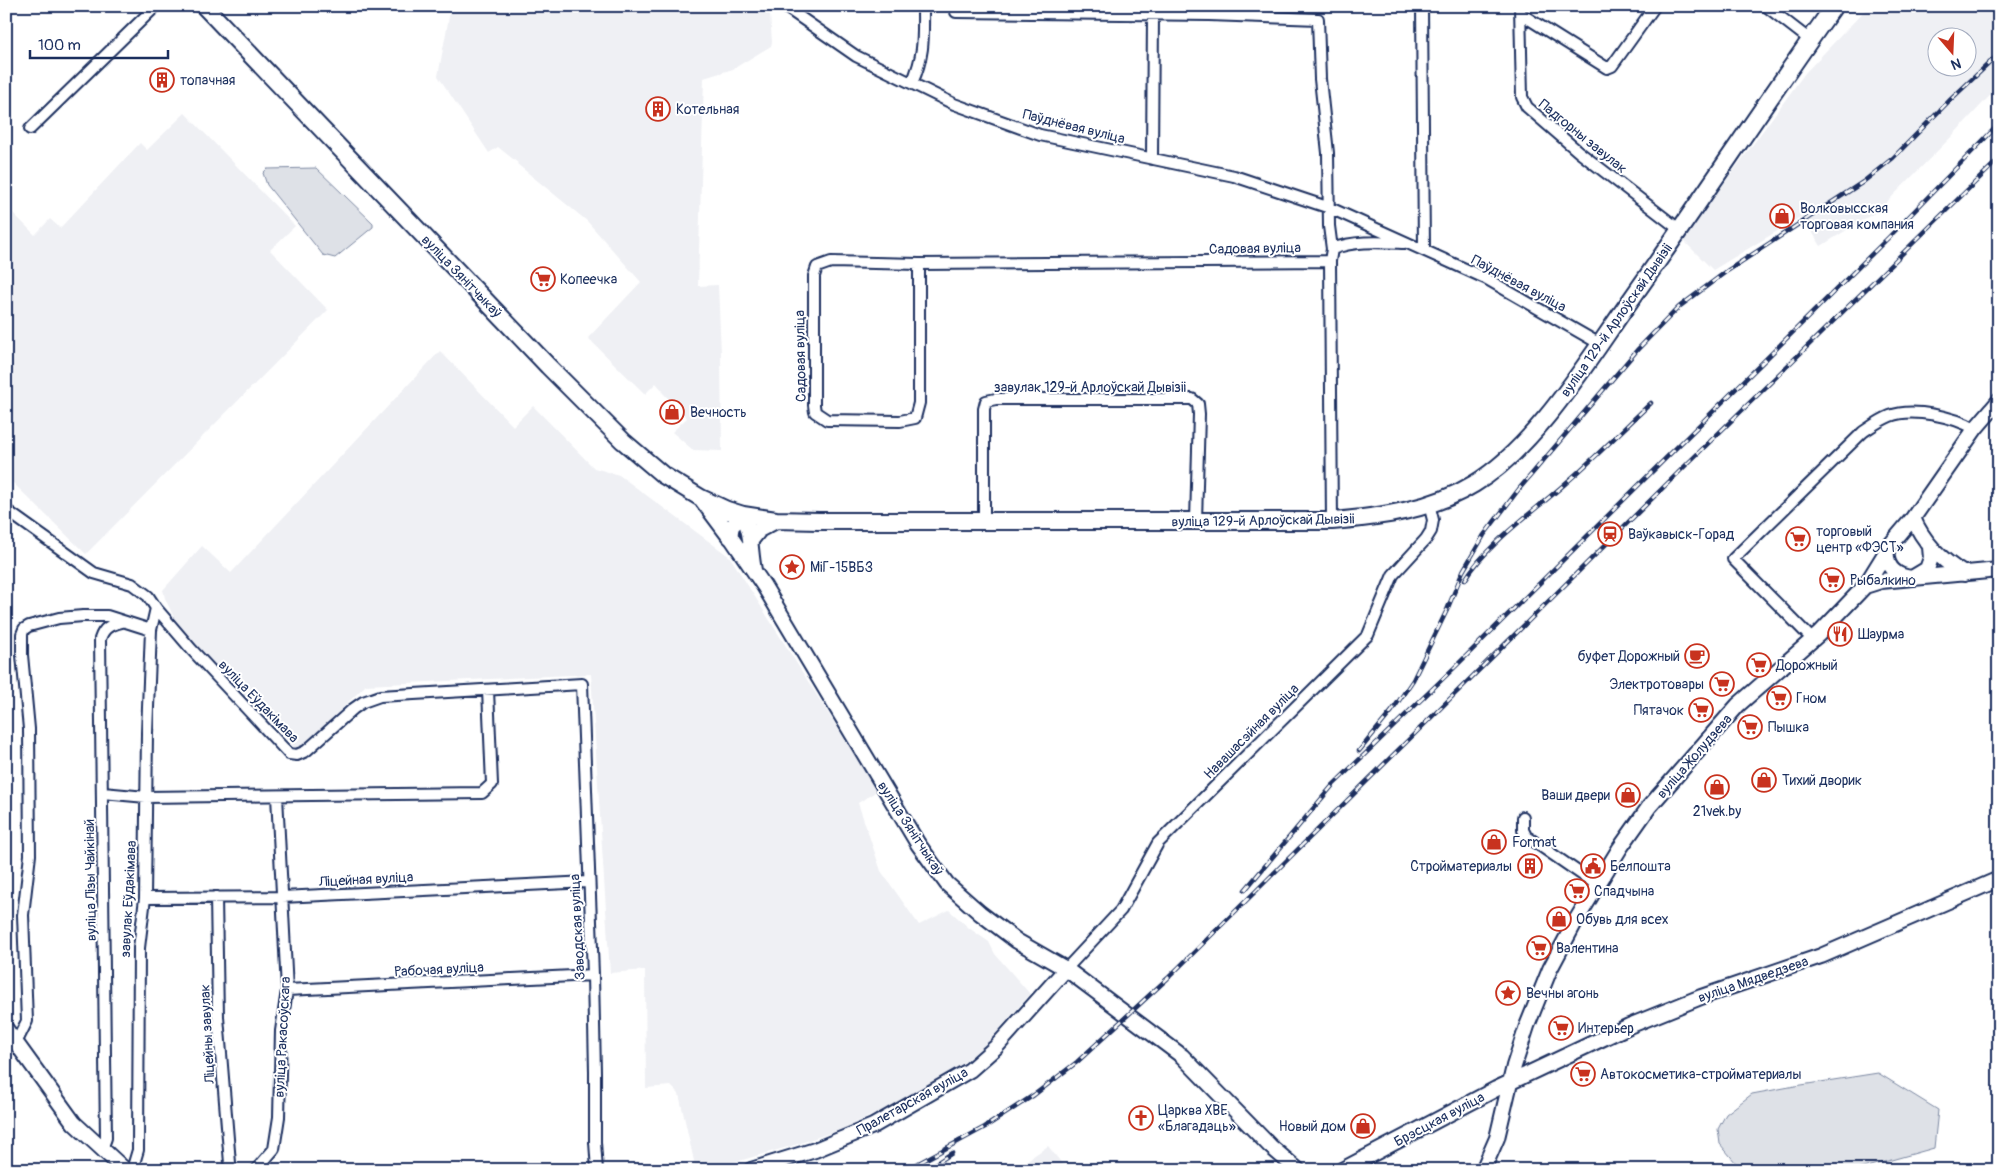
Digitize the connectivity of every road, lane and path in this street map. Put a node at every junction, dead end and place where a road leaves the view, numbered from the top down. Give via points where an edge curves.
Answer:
1 (156, 6) edge
2 (204, 6) edge
3 (784, 6) edge
4 (923, 6) edge
5 (1422, 6) edge
6 (1655, 6) edge
7 (1766, 6) edge
8 (1834, 6) edge
9 (1209, 10) edge
10 (1521, 10) edge
11 (956, 12) dead end
12 (1153, 14) junction
13 (1810, 40) junction
14 (912, 83) junction
15 (30, 129) dead end
16 (1152, 159) junction
17 (1330, 208) junction
18 (1680, 230) junction
19 (1410, 243) junction
20 (1332, 248) junction
21 (1424, 249) junction
22 (1330, 261) junction
23 (919, 264) junction
24 (1600, 344) junction
25 (1999, 401) edge
26 (1975, 429) junction
27 (701, 498) junction
28 (1429, 504) junction
29 (6, 510) edge
30 (743, 515) junction
31 (1913, 518) junction
32 (776, 520) junction
33 (1196, 521) junction
34 (1332, 521) junction
35 (984, 522) junction
36 (730, 536) junction
37 (751, 539) junction
38 (1928, 544) junction
39 (1889, 548) junction
40 (754, 570) junction
41 (1999, 570) edge
42 (1964, 574) junction
43 (1912, 578) junction
44 (1865, 586) junction
45 (156, 608) junction
46 (122, 622) junction
47 (151, 630) junction
48 (1813, 640) junction
49 (582, 684) joint
50 (488, 690) junction
51 (103, 793) junction
52 (277, 796) junction
53 (146, 797) junction
54 (1523, 817) dead end
55 (1999, 879) edge
56 (588, 882) junction
57 (1597, 885) junction
58 (216, 897) junction
59 (282, 897) junction
60 (145, 898) junction
61 (1066, 969) junction
62 (593, 975) junction
63 (287, 990) junction
64 (6, 1029) edge
65 (16, 1043) junction
66 (1508, 1083) junction
67 (102, 1149) junction
68 (1294, 1169) edge
69 (125, 1170) edge
70 (132, 1170) edge
71 (229, 1170) edge
72 (256, 1170) edge
73 (597, 1170) edge
74 (751, 1170) edge
75 (1342, 1170) edge
76 (1483, 1170) edge

1 - 15 street
2 - 27 main road, вуліца Зянітчыкаў via 623,442 664,475
3 - 14 street, Паўднёвая вуліца via 856,56
4 - 14 street via 924,48
5 - 21 street
6 - 10 street via 1612,66 1607,68
7 - 13 street
8 - 13 main road, вуліца 129-й Арлоўскай Дывізіі
9 - 12 street
9 - 17 street via 1318,19
10 - 18 street, Падгорны завулак via 1522,97 1527,107
11 - 12 street
12 - 16 street
13 - 18 main road, вуліца 129-й Арлоўскай Дывізіі
14 - 16 street, Паўднёвая вуліца via 954,104 1040,135
16 - 17 street, Паўднёвая вуліца via 1234,176
17 - 19 street, Паўднёвая вуліца
17 - 20 street
18 - 24 main road, вуліца 129-й Арлоўскай Дывізіі
19 - 20 street via 1360,242
19 - 21 street, Паўднёвая вуліца
20 - 22 street
21 - 24 street, Паўднёвая вуліца via 1485,278
22 - 23 street, Садовая вуліца
22 - 34 street
23 - 23 street, Садовая вуліца via 831,262 816,267 814,404 816,412 827,420 900,421 915,418 919,403
24 - 28 main road, вуліца 129-й Арлоўскай Дывізіі via 1559,400 1513,454 1473,485
25 - 26 main road, вуліца Жолудзева
26 - 31 main road, вуліца Жолудзева
26 - 48 street via 1952,418 1922,414 1892,415 1876,422 1733,559
27 - 30 main road, вуліца Зянітчыкаў
27 - 36 main road
28 - 34 main road, вуліца 129-й Арлоўскай Дывізіі via 1372,517
28 - 61 street, Навашасэйная вуліца via 1433,520 1431,531 1393,575 1368,635 1158,843 1121,910
29 - 45 street via 94,573 132,584 148,596
30 - 32 main road, вуліца Зянітчыкаў
30 - 36 main road via 732,526
30 - 37 main road
31 - 38 main road
31 - 39 main road, вуліца Жолудзева
32 - 35 main road, вуліца 129-й Арлоўскай Дывізіі
32 - 37 main road via 759,529
33 - 34 main road, вуліца 129-й Арлоўскай Дывізіі
33 - 35 main road, вуліца 129-й Арлоўскай Дывізіі
33 - 35 street, завулак 129-й Арлоўскай Дывізіі via 1199,414 1198,404 1192,399 1006,399 986,401 984,409
36 - 40 main road, вуліца Зянітчыкаў
37 - 40 main road
38 - 39 main road via 1919,539 1905,538
38 - 42 main road
38 - 43 main road via 1931,558 1927,569
39 - 43 main road via 1891,568 1899,575
39 - 44 main road, вуліца Жолудзева
40 - 61 main road, вуліца Зянітчыкаў via 937,872 980,913 1017,941
41 - 42 main road
42 - 43 main road
43 - 44 main road
44 - 48 main road, вуліца Жолудзева
45 - 47 street
45 - 50 street, вуліца Еўдакімава via 289,754 306,751 353,709 380,696
46 - 47 street
46 - 51 street, вуліца Лізы Чайкінай via 109,625 100,639
46 - 65 street via 107,616 59,618 29,626 22,634 29,729 30,855 23,915 27,1021
47 - 53 street, завулак Еўдакімава
48 - 57 main road, вуліца Жолудзева via 1738,705 1650,807
49 - 50 street, вуліца Еўдакімава
49 - 56 street, Заводская вуліца
50 - 52 street via 492,784 482,793
51 - 53 street
51 - 67 street, вуліца Лізы Чайкінай via 106,1138
52 - 53 street
52 - 59 street, вуліца Ракасоўскага
53 - 60 street, завулак Еўдакімава
54 - 57 street via 1526,836
55 - 66 main road, вуліца Мядведзева via 1830,952 1629,1026
56 - 59 street, Ліцейная вуліца
56 - 62 street, Заводская вуліца
57 - 66 main road, вуліца Жолудзева via 1550,969
58 - 59 street, Ліцейная вуліца
58 - 60 street, Ліцейная вуліца
58 - 71 street, Ліцейны завулак via 218,1017
59 - 63 street, вуліца Ракасоўскага
60 - 70 street, завулак Еўдакімава via 139,948 138,1150
61 - 68 main road, вуліца Зянітчыкаў via 1182,1056
61 - 74 main road, Пралетарская вуліца via 970,1070 873,1126 815,1150
62 - 63 street, Рабочая вуліца
62 - 73 street, Заводская вуліца
63 - 72 street, вуліца Ракасоўскага via 281,1031 279,1117 274,1150
64 - 65 main road
65 - 67 main road via 74,1123
66 - 75 main road, Брэсцкая вуліца
66 - 76 main road, вуліца Жолудзева via 1497,1138
67 - 69 main road

